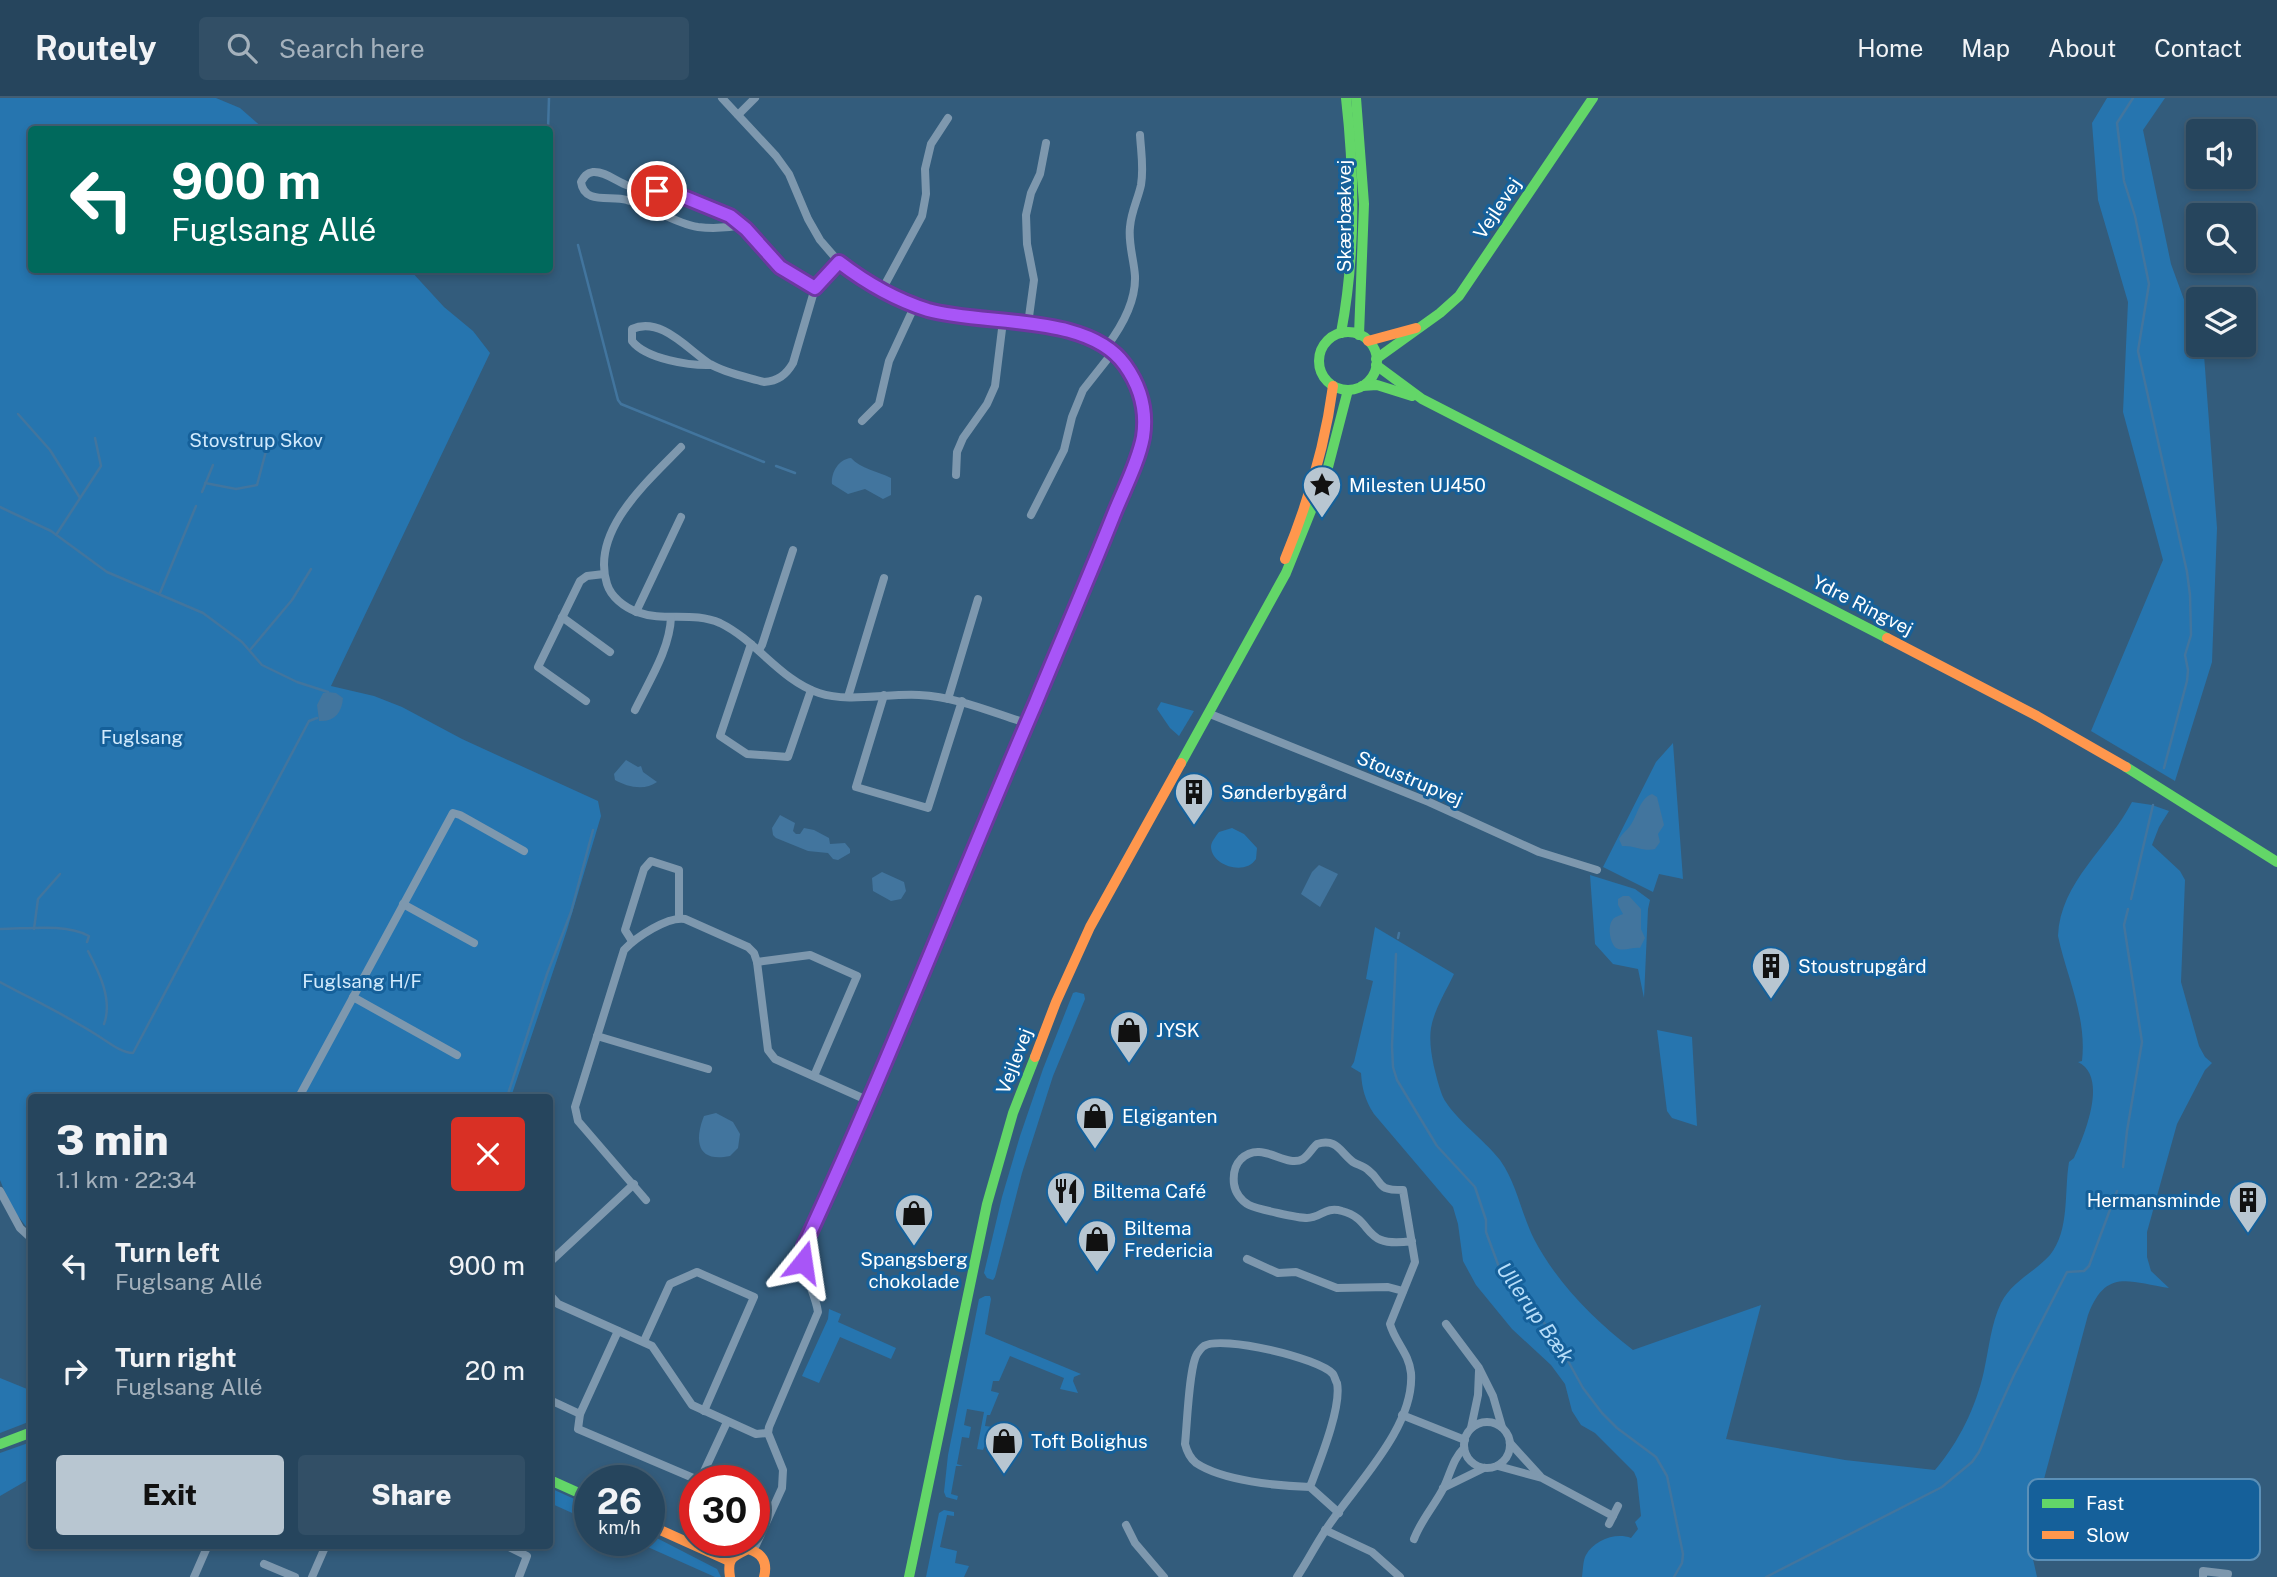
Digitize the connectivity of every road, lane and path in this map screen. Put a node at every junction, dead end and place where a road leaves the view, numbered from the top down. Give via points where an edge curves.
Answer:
1 (722, 98) edge
2 (755, 98) edge
3 (1346, 98) edge
4 (1356, 98) edge
5 (1593, 98) edge
6 (738, 115) junction
7 (948, 118) dead end
8 (1140, 135) dead end
9 (1046, 143) dead end
10 (667, 193) junction
11 (662, 214) junction
12 (742, 225) junction
13 (839, 262) junction
14 (815, 288) junction
15 (882, 290) junction
16 (915, 305) junction
17 (1003, 321) junction
18 (1028, 324) junction
19 (1419, 328) junction
20 (1341, 333) junction
21 (1364, 338) junction
22 (1110, 349) junction
23 (1376, 362) junction
24 (712, 365) junction
25 (1333, 386) junction
26 (1362, 386) junction
27 (1348, 390) junction
28 (1422, 399) junction
29 (862, 421) dead end
30 (681, 447) dead end
31 (956, 475) dead end
32 (1031, 514) dead end
33 (681, 517) dead end
34 (793, 550) dead end
35 (604, 574) junction
36 (884, 579) dead end
37 (978, 598) dead end
38 (1270, 600) junction
39 (636, 612) junction
40 (562, 617) junction
41 (671, 617) junction
42 (755, 647) junction
43 (610, 652) dead end
44 (811, 690) junction
45 (884, 695) junction
46 (848, 697) junction
47 (948, 699) junction
48 (586, 701) dead end
49 (962, 701) junction
50 (635, 710) dead end
51 (1210, 714) junction
52 (1026, 723) junction
53 (524, 851) dead end
54 (2277, 862) edge
55 (1597, 870) dead end
56 (403, 904) junction
57 (679, 918) junction
58 (632, 941) junction
59 (474, 943) dead end
60 (757, 962) junction
61 (353, 997) junction
62 (597, 1036) junction
63 (457, 1055) dead end
64 (708, 1069) dead end
65 (814, 1076) junction
66 (301, 1094) edge
67 (869, 1101) junction
68 (634, 1184) junction
69 (0, 1191) edge
70 (646, 1200) dead end
71 (28, 1235) edge
72 (1412, 1241) junction
73 (553, 1259) edge
74 (1247, 1259) dead end
75 (1402, 1292) junction
76 (553, 1298) edge
77 (1446, 1324) dead end
78 (618, 1331) junction
79 (644, 1341) junction
80 (1479, 1368) junction
81 (553, 1401) edge
82 (704, 1411) junction
83 (580, 1414) junction
84 (1402, 1415) junction
85 (727, 1422) junction
86 (1471, 1428) junction
87 (1502, 1428) junction
88 (768, 1433) junction
89 (28, 1434) edge
90 (1510, 1443) junction
91 (0, 1444) edge
92 (1464, 1444) junction
93 (706, 1465) edge
94 (1498, 1465) junction
95 (1484, 1468) junction
96 (679, 1472) edge
97 (1542, 1478) junction
98 (553, 1481) edge
99 (1310, 1486) junction
100 (1443, 1488) junction
101 (574, 1491) edge
102 (1618, 1506) dead end
103 (1339, 1513) junction
104 (770, 1515) edge
105 (1126, 1525) dead end
106 (1325, 1530) junction
107 (665, 1532) edge
108 (1414, 1539) dead end
109 (206, 1549) edge
110 (324, 1549) edge
111 (513, 1549) edge
112 (734, 1556) edge
113 (762, 1556) edge
114 (729, 1560) junction
115 (264, 1564) dead end
116 (194, 1577) edge
117 (295, 1577) edge
118 (312, 1577) edge
119 (519, 1577) edge
120 (730, 1577) edge
121 (765, 1577) edge
122 (909, 1577) edge
123 (1164, 1577) edge
124 (1297, 1577) edge
125 (1399, 1577) edge
126 (2203, 1577) edge
127 (2227, 1577) edge

1 - 6 street
2 - 6 street
3 - 20 street, Skærbækvej via 1353,202 1350,278
4 - 21 street, Skærbækvej via 1364,204
5 - 19 street, Vejlevej via 1459,296
6 - 13 street via 776,156 820,240
7 - 15 street via 931,144 922,216
8 - 22 street via 1141,187 1129,230 1135,278 1132,300
9 - 18 street via 1026,215 1034,280
10 - 11 street
10 - 11 street via 630,186 596,172 588,173 581,182 590,196 623,198
10 - 12 street via 719,210
11 - 12 street via 697,227
12 - 14 street via 780,267
13 - 14 street
13 - 15 street
14 - 24 street via 793,363 782,377 764,382
15 - 16 street
16 - 17 street
16 - 29 street via 889,361 879,404
17 - 18 street
17 - 31 street via 995,386 963,438
18 - 22 street via 1087,335
19 - 21 street, Vejlevej
19 - 23 street, Vejlevej
20 - 21 street
20 - 25 street via 1327,341 1319,356 1321,373
21 - 23 street via 1375,352
22 - 32 street via 1083,390 1064,450
22 - 52 street via 1124,363 1142,399 1142,440 1084,592
23 - 26 street
23 - 28 street, Ydre Ringvej
24 - 24 street via 693,366 647,353 632,341 632,329 641,325 667,332
25 - 27 street
25 - 38 street, Vejlevej via 1307,499
26 - 27 street
26 - 28 street, Ydre Ringvej via 1377,385
27 - 38 street, Vejlevej via 1309,521
28 - 54 street, Ydre Ringvej via 2037,716
30 - 35 street via 617,521 603,559
33 - 39 street
34 - 42 street
35 - 39 street via 610,592
35 - 40 street via 580,581
36 - 46 street
37 - 47 street
38 - 51 street, Vejlevej
39 - 41 street
40 - 43 street
40 - 48 street via 538,667
41 - 42 street via 719,623
41 - 50 street via 666,645
42 - 44 street
42 - 44 street via 720,736 747,754 788,757
44 - 46 street
45 - 46 street
45 - 47 street
45 - 49 street via 856,787 928,808
47 - 49 street
49 - 52 street
51 - 55 street, Stoustrupvej via 1417,797 1539,852
51 - 122 street, Vejlevej via 1090,926 1013,1113 986,1204
52 - 67 street
53 - 56 street via 453,813
56 - 59 street
56 - 61 street
57 - 58 street
57 - 58 street via 679,870 651,861 644,869 625,930
57 - 60 street via 748,947
58 - 62 street via 624,950
60 - 65 street via 768,1050 775,1059
60 - 65 street via 810,955 857,976
61 - 63 street
61 - 66 street
62 - 64 street
62 - 68 street via 575,1115
65 - 67 street
67 - 88 street via 804,1246 803,1262 818,1312
68 - 70 street
68 - 73 street
69 - 71 street
72 - 72 street via 1396,1244 1378,1239 1344,1211 1326,1210 1305,1218 1250,1205 1236,1192 1235,1169 1241,1158 1250,1154 1262,1152 1297,1161 1317,1144 1332,1142 1370,1170 1383,1188 1404,1190
72 - 75 street via 1415,1262
74 - 75 street via 1336,1289 1388,1287
75 - 84 street via 1390,1324 1411,1372
76 - 78 street
77 - 80 street
78 - 79 street
78 - 83 street
79 - 82 street via 692,1405
79 - 82 street via 670,1284 697,1272 754,1297
80 - 86 street
80 - 87 street
81 - 83 street
82 - 85 street
83 - 96 street via 578,1429
84 - 92 street
84 - 103 street via 1384,1451
85 - 88 street via 756,1434
85 - 93 street
86 - 87 street via 1487,1422
86 - 92 street
87 - 90 street
88 - 104 street via 784,1479
89 - 91 street
90 - 94 street via 1507,1456
90 - 97 street
92 - 95 street via 1470,1461
92 - 100 street
94 - 95 street
94 - 97 street
95 - 100 street
97 - 102 street via 1611,1520
98 - 101 street
99 - 99 street via 1338,1394 1332,1373 1255,1346 1204,1346 1193,1367 1185,1444 1188,1454 1231,1476 1266,1484
99 - 103 street
100 - 108 street
103 - 106 street
105 - 123 street
106 - 124 street
106 - 125 street via 1372,1552
107 - 114 street
109 - 116 street
110 - 118 street
111 - 119 street via 527,1556
112 - 114 street
113 - 121 street
114 - 120 street
115 - 117 street
126 - 127 street via 2203,1571

